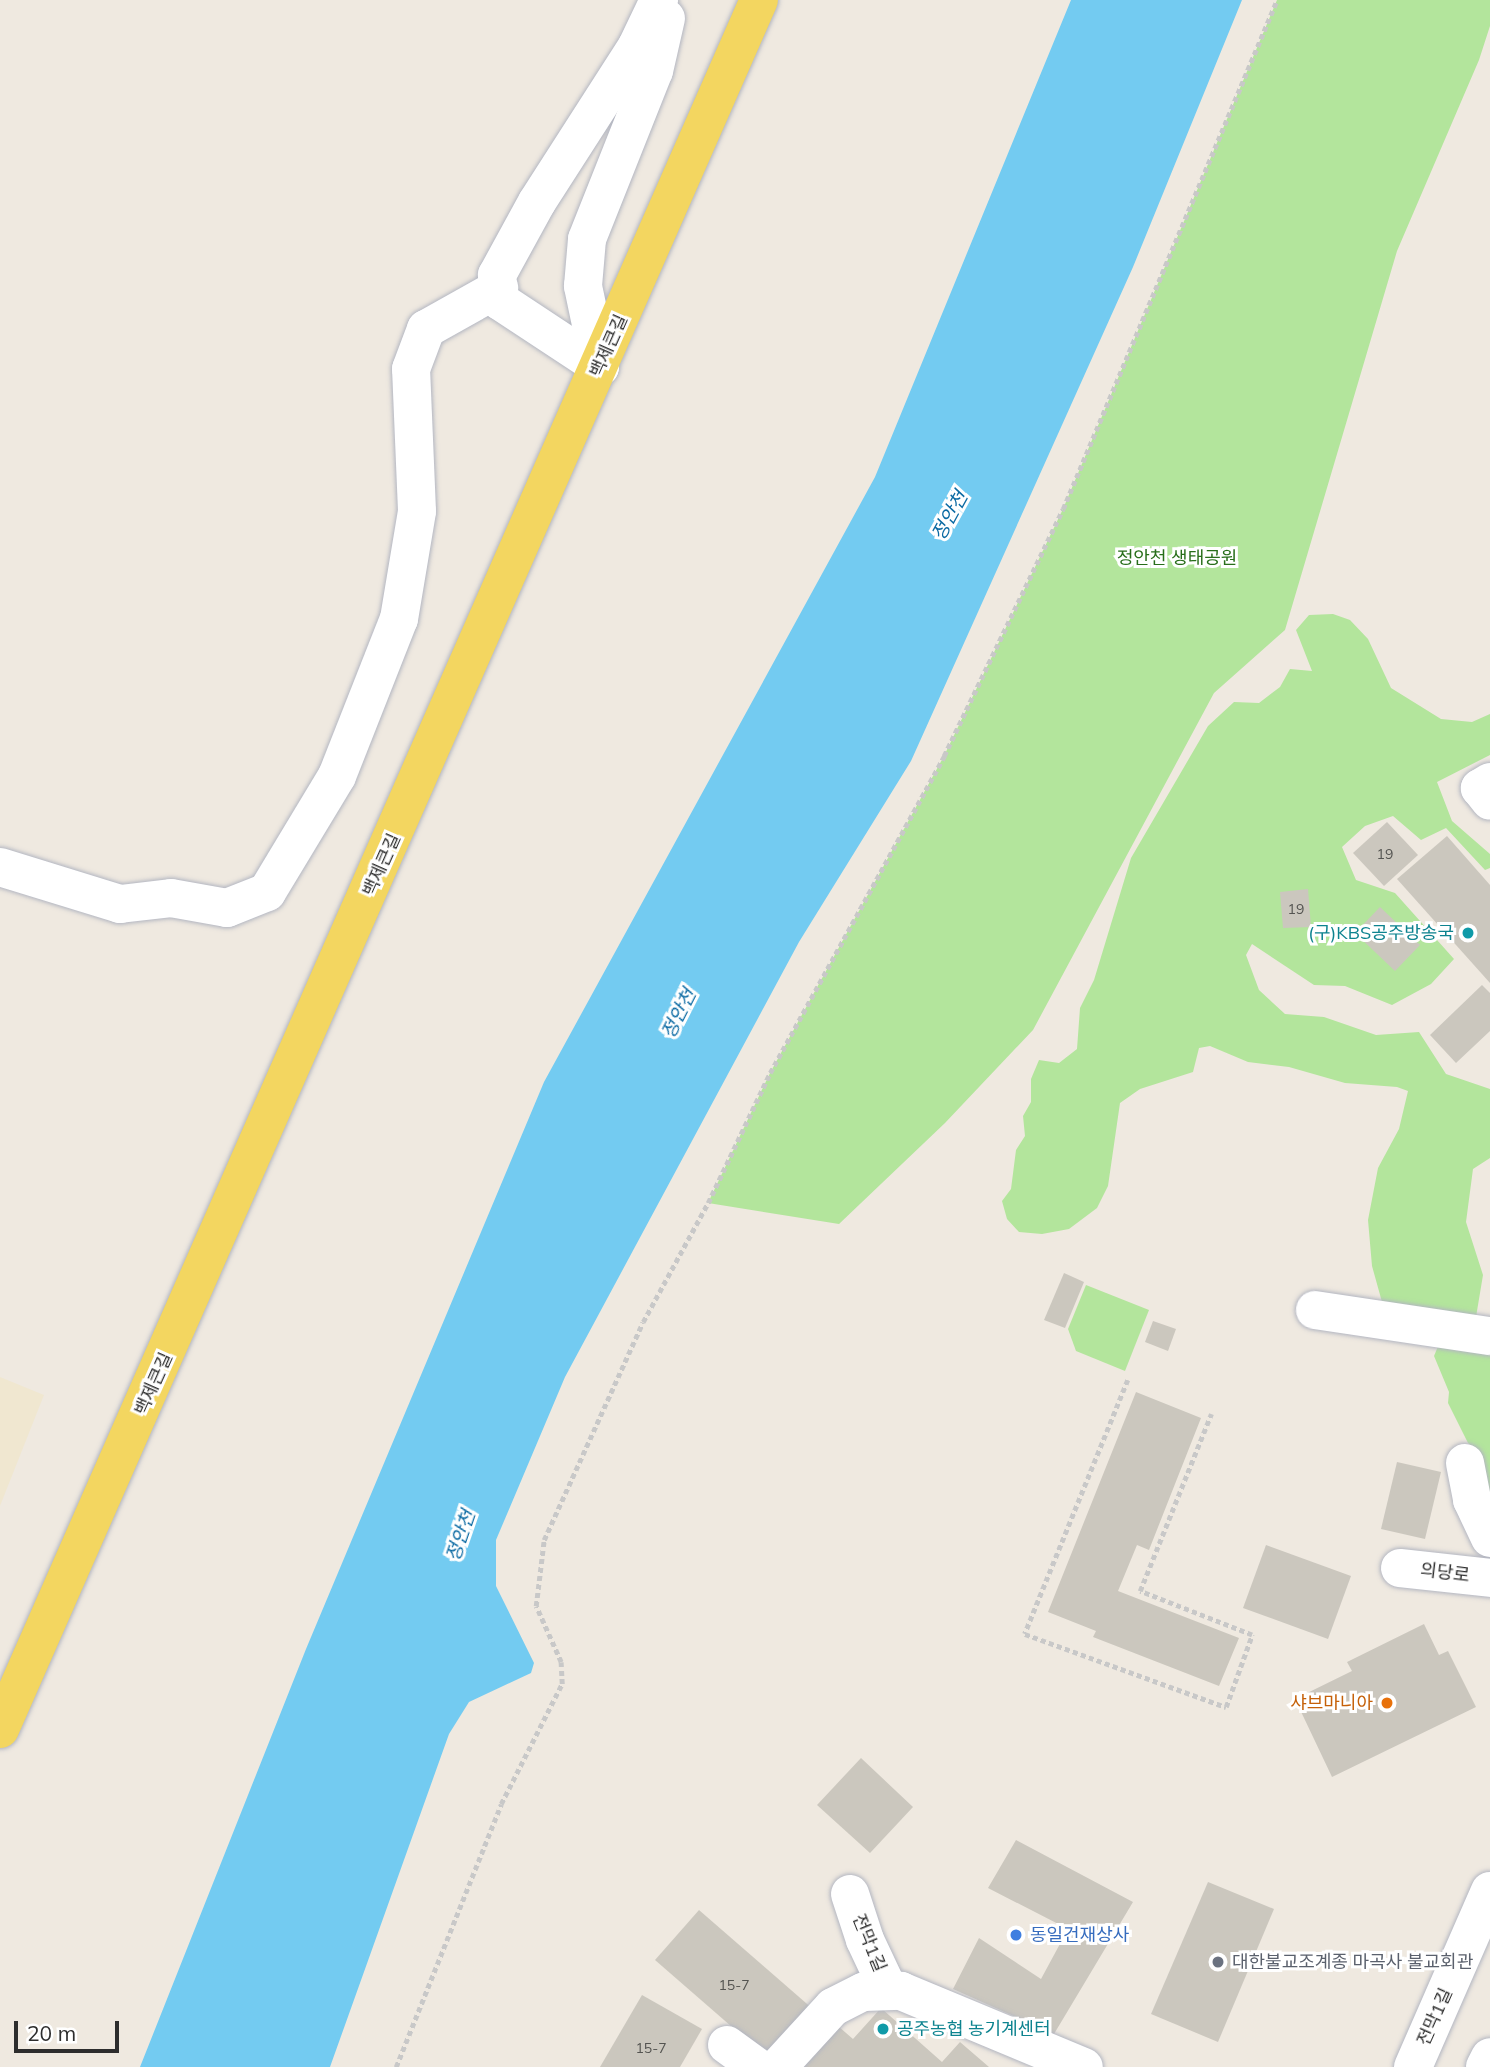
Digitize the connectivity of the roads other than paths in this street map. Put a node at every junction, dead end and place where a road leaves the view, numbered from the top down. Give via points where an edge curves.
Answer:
1 (659, 0) edge
2 (670, 0) edge
3 (760, 0) edge
4 (499, 288) junction
5 (600, 367) junction
6 (1490, 782) edge
7 (1490, 800) edge
8 (0, 867) edge
9 (1315, 1310) dead end
10 (1490, 1336) edge
11 (1465, 1463) dead end
12 (1490, 1538) edge
13 (1400, 1568) dead end
14 (1490, 1578) edge
15 (0, 1729) edge
16 (1490, 1891) edge
17 (850, 1894) dead end
18 (889, 1991) junction
19 (1490, 2057) edge
20 (778, 2067) edge
21 (1084, 2067) edge
22 (1413, 2067) edge
23 (1486, 2067) edge

1 - 4 street via 637,46 537,202 497,275
2 - 5 street via 654,71 587,239 583,286
3 - 5 main road, 백제큰길
4 - 5 street via 500,301
4 - 8 street via 426,329 411,369 417,511 399,619 337,776 267,892 227,908 171,898 120,904
5 - 15 main road, 백제큰길
6 - 7 street via 1480,788
9 - 10 street
11 - 12 street via 1472,1500
13 - 14 street, 의당로
16 - 22 street, 전막1길
17 - 18 street, 전막1길
18 - 20 street, 전막1길 via 863,1993 833,2007
18 - 21 street, 전막1길 via 901,1991
19 - 23 street

